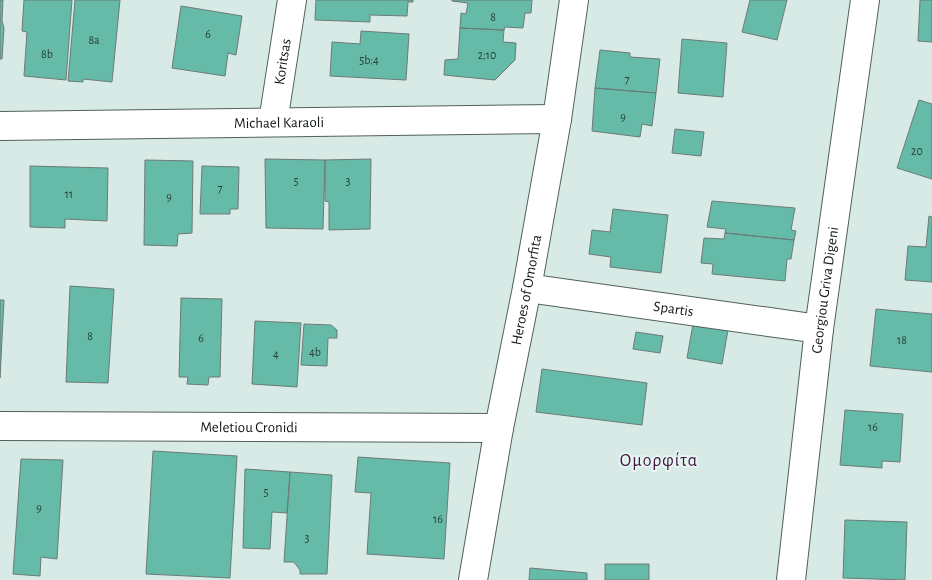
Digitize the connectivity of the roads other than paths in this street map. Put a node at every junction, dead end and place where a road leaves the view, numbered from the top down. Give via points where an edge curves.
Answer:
1 (292, 0) edge
2 (574, 0) edge
3 (865, 0) edge
4 (556, 119) junction
5 (273, 122) junction
6 (0, 126) edge
7 (527, 288) junction
8 (820, 329) junction
9 (0, 426) edge
10 (499, 428) junction
11 (473, 580) edge
12 (791, 580) edge

1 - 5 street, Koritsas
2 - 4 street, Heroes of Omorfita
3 - 8 street, Georgiou Griva Digeni
4 - 5 street, Michael Karaoli
4 - 7 street, Heroes of Omorfita
5 - 6 street, Michael Karaoli
7 - 8 street, Spartis
7 - 10 street, Heroes of Omorfita
8 - 12 street, Georgiou Griva Digeni
9 - 10 street, Meletiou Cronidi
10 - 11 street, Heroes of Omorfita

